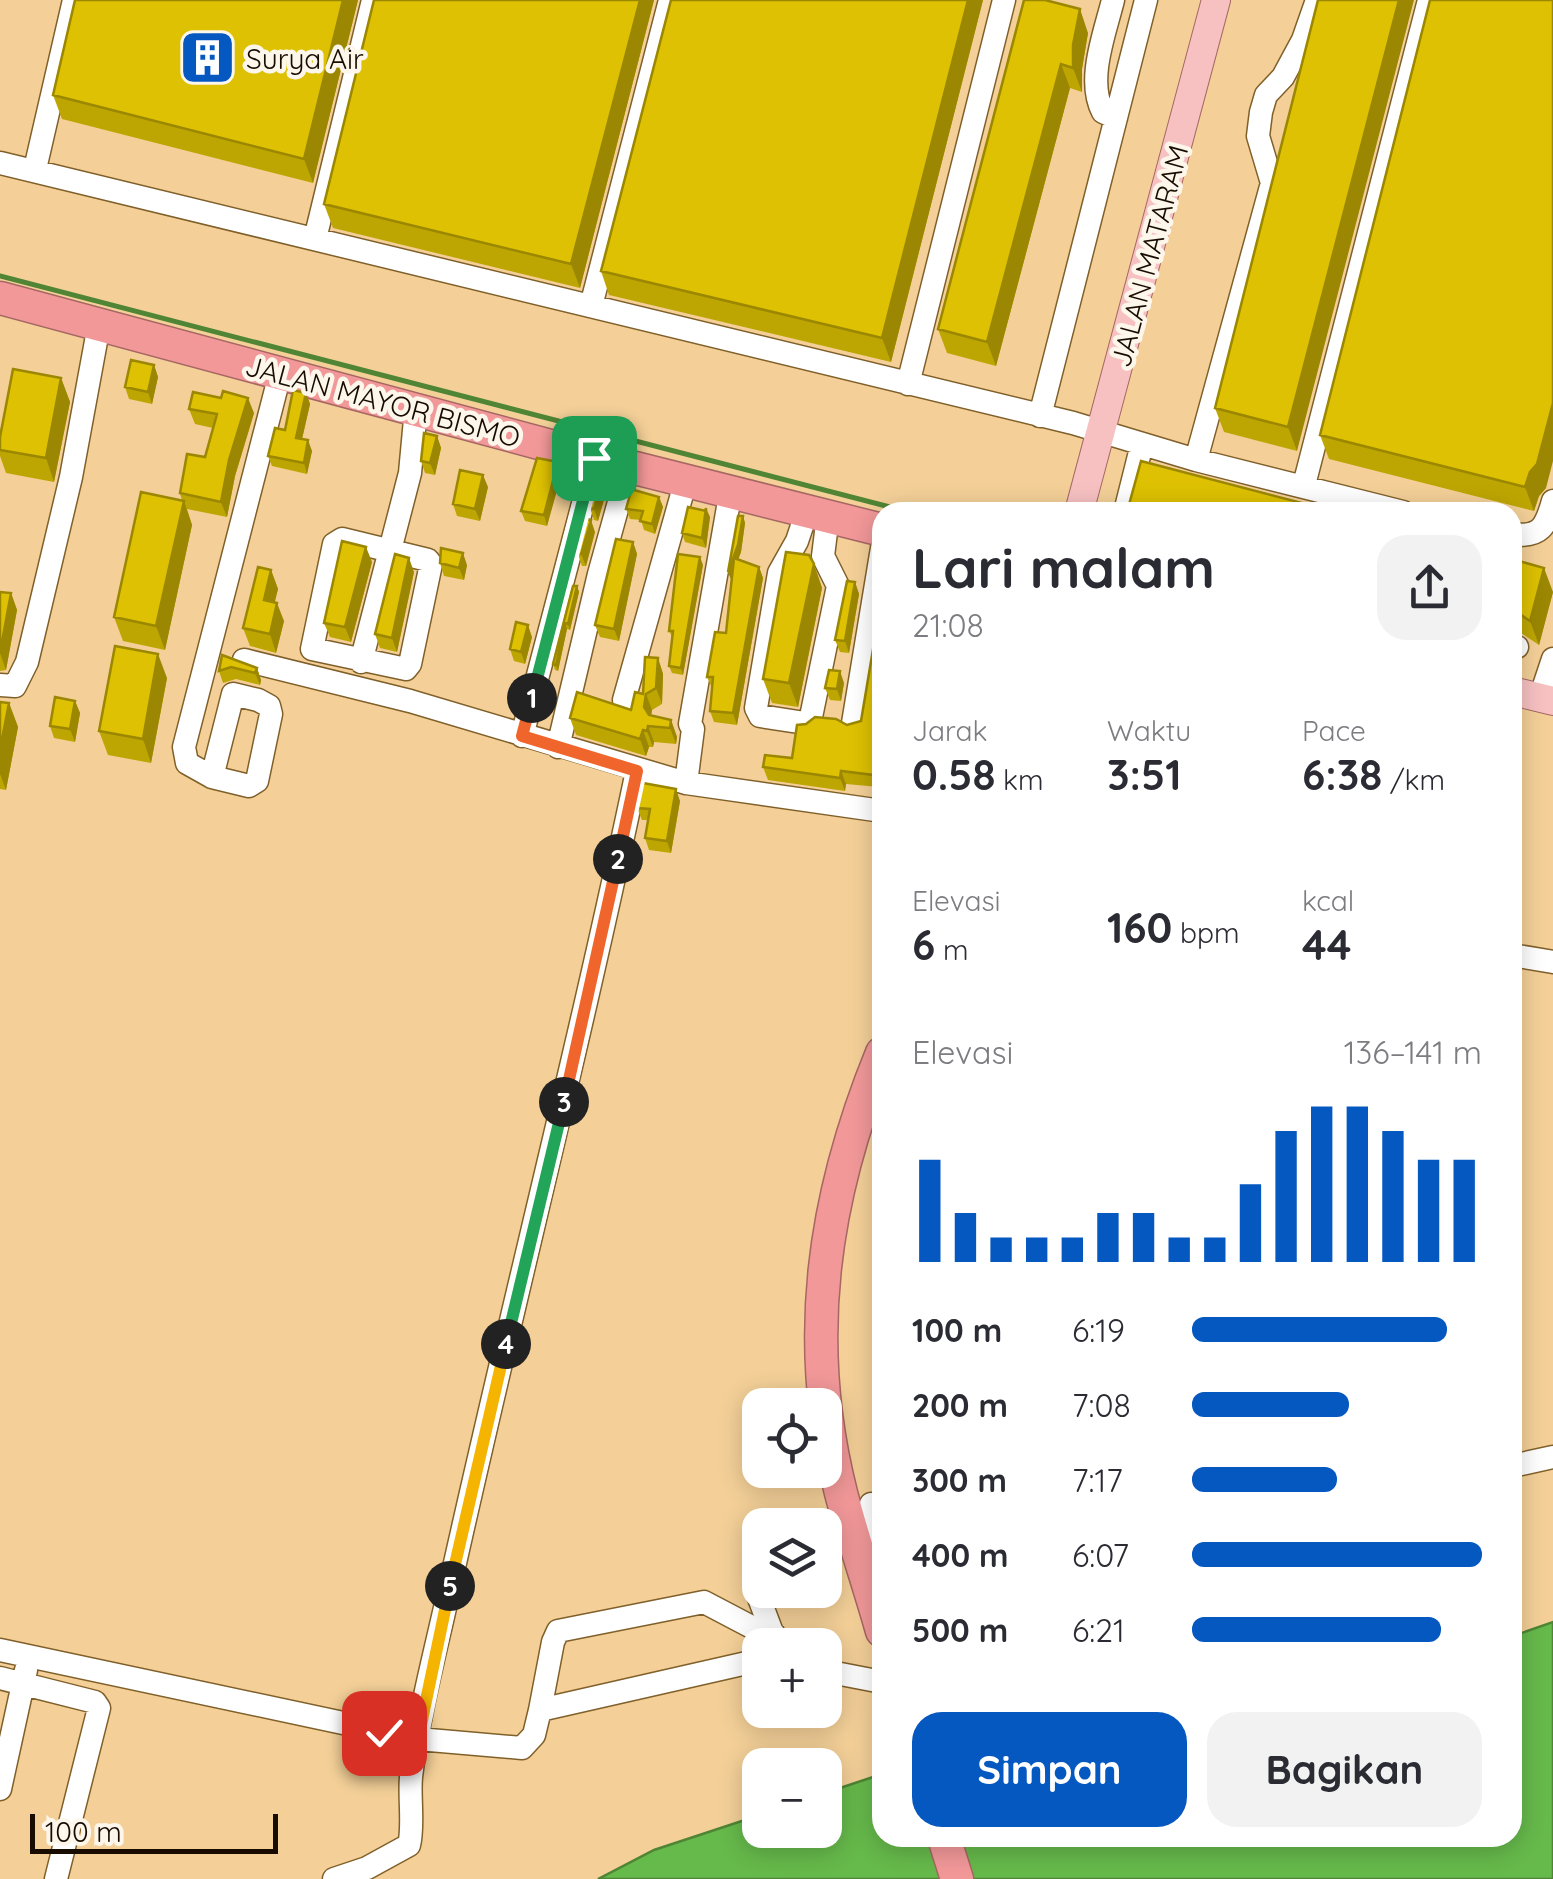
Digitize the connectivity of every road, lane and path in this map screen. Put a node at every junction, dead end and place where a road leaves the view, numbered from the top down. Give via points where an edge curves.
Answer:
1 (74, 0) edge
2 (373, 0) edge
3 (670, 0) edge
4 (1004, 0) edge
5 (1113, 0) edge
6 (1146, 0) edge
7 (1318, 0) edge
8 (1429, 0) edge
9 (1209, 2) edge
10 (1116, 118) junction
11 (0, 162) edge
12 (35, 169) junction
13 (315, 239) junction
14 (0, 298) edge
15 (591, 306) junction
16 (99, 325) junction
17 (280, 374) junction
18 (908, 384) junction
19 (416, 410) junction
20 (1040, 416) junction
21 (1102, 432) junction
22 (1142, 444) junction
23 (594, 458) junction
24 (1196, 460) junction
25 (629, 466) junction
26 (686, 480) junction
27 (1304, 485) junction
28 (730, 490) junction
29 (1553, 501) edge
30 (1082, 502) edge
31 (1128, 502) edge
32 (1367, 502) edge
33 (818, 513) junction
34 (872, 527) edge
35 (1522, 535) edge
36 (389, 549) junction
37 (789, 557) junction
38 (826, 563) junction
39 (872, 608) edge
40 (1553, 659) edge
41 (244, 660) edge
42 (361, 662) junction
43 (0, 684) edge
44 (200, 688) junction
45 (232, 694) junction
46 (1535, 697) edge
47 (624, 700) dead end
48 (664, 719) edge
49 (853, 722) edge
50 (690, 724) junction
51 (522, 736) junction
52 (558, 747) junction
53 (637, 771) junction
54 (212, 777) junction
55 (686, 783) junction
56 (872, 810) edge
57 (1522, 956) edge
58 (1553, 962) edge
59 (872, 1078) edge
60 (1553, 1457) edge
61 (1522, 1464) edge
62 (871, 1504) dead end
63 (872, 1508) edge
64 (872, 1598) edge
65 (753, 1628) edge
66 (0, 1650) edge
67 (29, 1657) junction
68 (742, 1664) edge
69 (842, 1674) edge
70 (872, 1680) edge
71 (11, 1681) edge
72 (540, 1710) junction
73 (418, 1739) junction
74 (0, 1789) edge
75 (947, 1847) edge
76 (56, 1879) edge
77 (334, 1879) edge
78 (956, 1879) edge

1 - 12 street
2 - 13 street
3 - 15 street
4 - 18 street
5 - 10 street via 1096,92 1104,112
6 - 10 street
7 - 24 street via 1284,77 1260,112 1258,136 1272,183
8 - 27 street
9 - 21 main road, JALAN MATARAM
10 - 20 street
11 - 12 street
12 - 13 street
13 - 15 street
14 - 16 highway, JALAN MAYOR BISMO
15 - 18 street
16 - 17 highway, JALAN MAYOR BISMO
16 - 43 street via 27,662 18,684
17 - 19 highway, JALAN MAYOR BISMO
17 - 44 street
18 - 20 street
19 - 23 highway, JALAN MAYOR BISMO
19 - 36 street via 410,473
20 - 21 street
21 - 22 street
21 - 30 main road, JALAN MATARAM
22 - 24 street
22 - 31 street
23 - 25 highway, JALAN MAYOR BISMO
23 - 51 street
24 - 27 street
25 - 26 highway, JALAN MAYOR BISMO
25 - 52 street
26 - 28 highway, JALAN MAYOR BISMO
26 - 47 street
27 - 32 street
28 - 33 highway, JALAN MAYOR BISMO
28 - 50 street
29 - 35 street via 1540,530
33 - 34 highway, JALAN MAYOR BISMO
33 - 37 street
33 - 38 street
36 - 42 street
36 - 42 street via 431,564 410,664 402,670
36 - 42 street via 342,539 334,544 312,649
37 - 38 street
37 - 38 street via 779,573 756,708 760,716 805,723 811,718 838,586
39 - 49 street
40 - 46 street
41 - 51 street
44 - 45 street
44 - 54 street via 184,747 187,763
45 - 54 street
45 - 54 street via 269,706 257,781 250,786
48 - 50 street
50 - 55 street
51 - 52 street
52 - 53 street
53 - 55 street
53 - 73 street
55 - 56 street
57 - 58 street
59 - 64 highway via 832,1208 820,1322 824,1400 841,1492
60 - 61 street
62 - 63 street
65 - 72 street via 704,1602 558,1631
66 - 67 street
67 - 71 street
67 - 73 street
68 - 72 street
69 - 70 street
71 - 74 street
71 - 76 street via 99,1708
72 - 73 street via 534,1735 522,1748
73 - 77 street via 410,1843
75 - 78 highway

